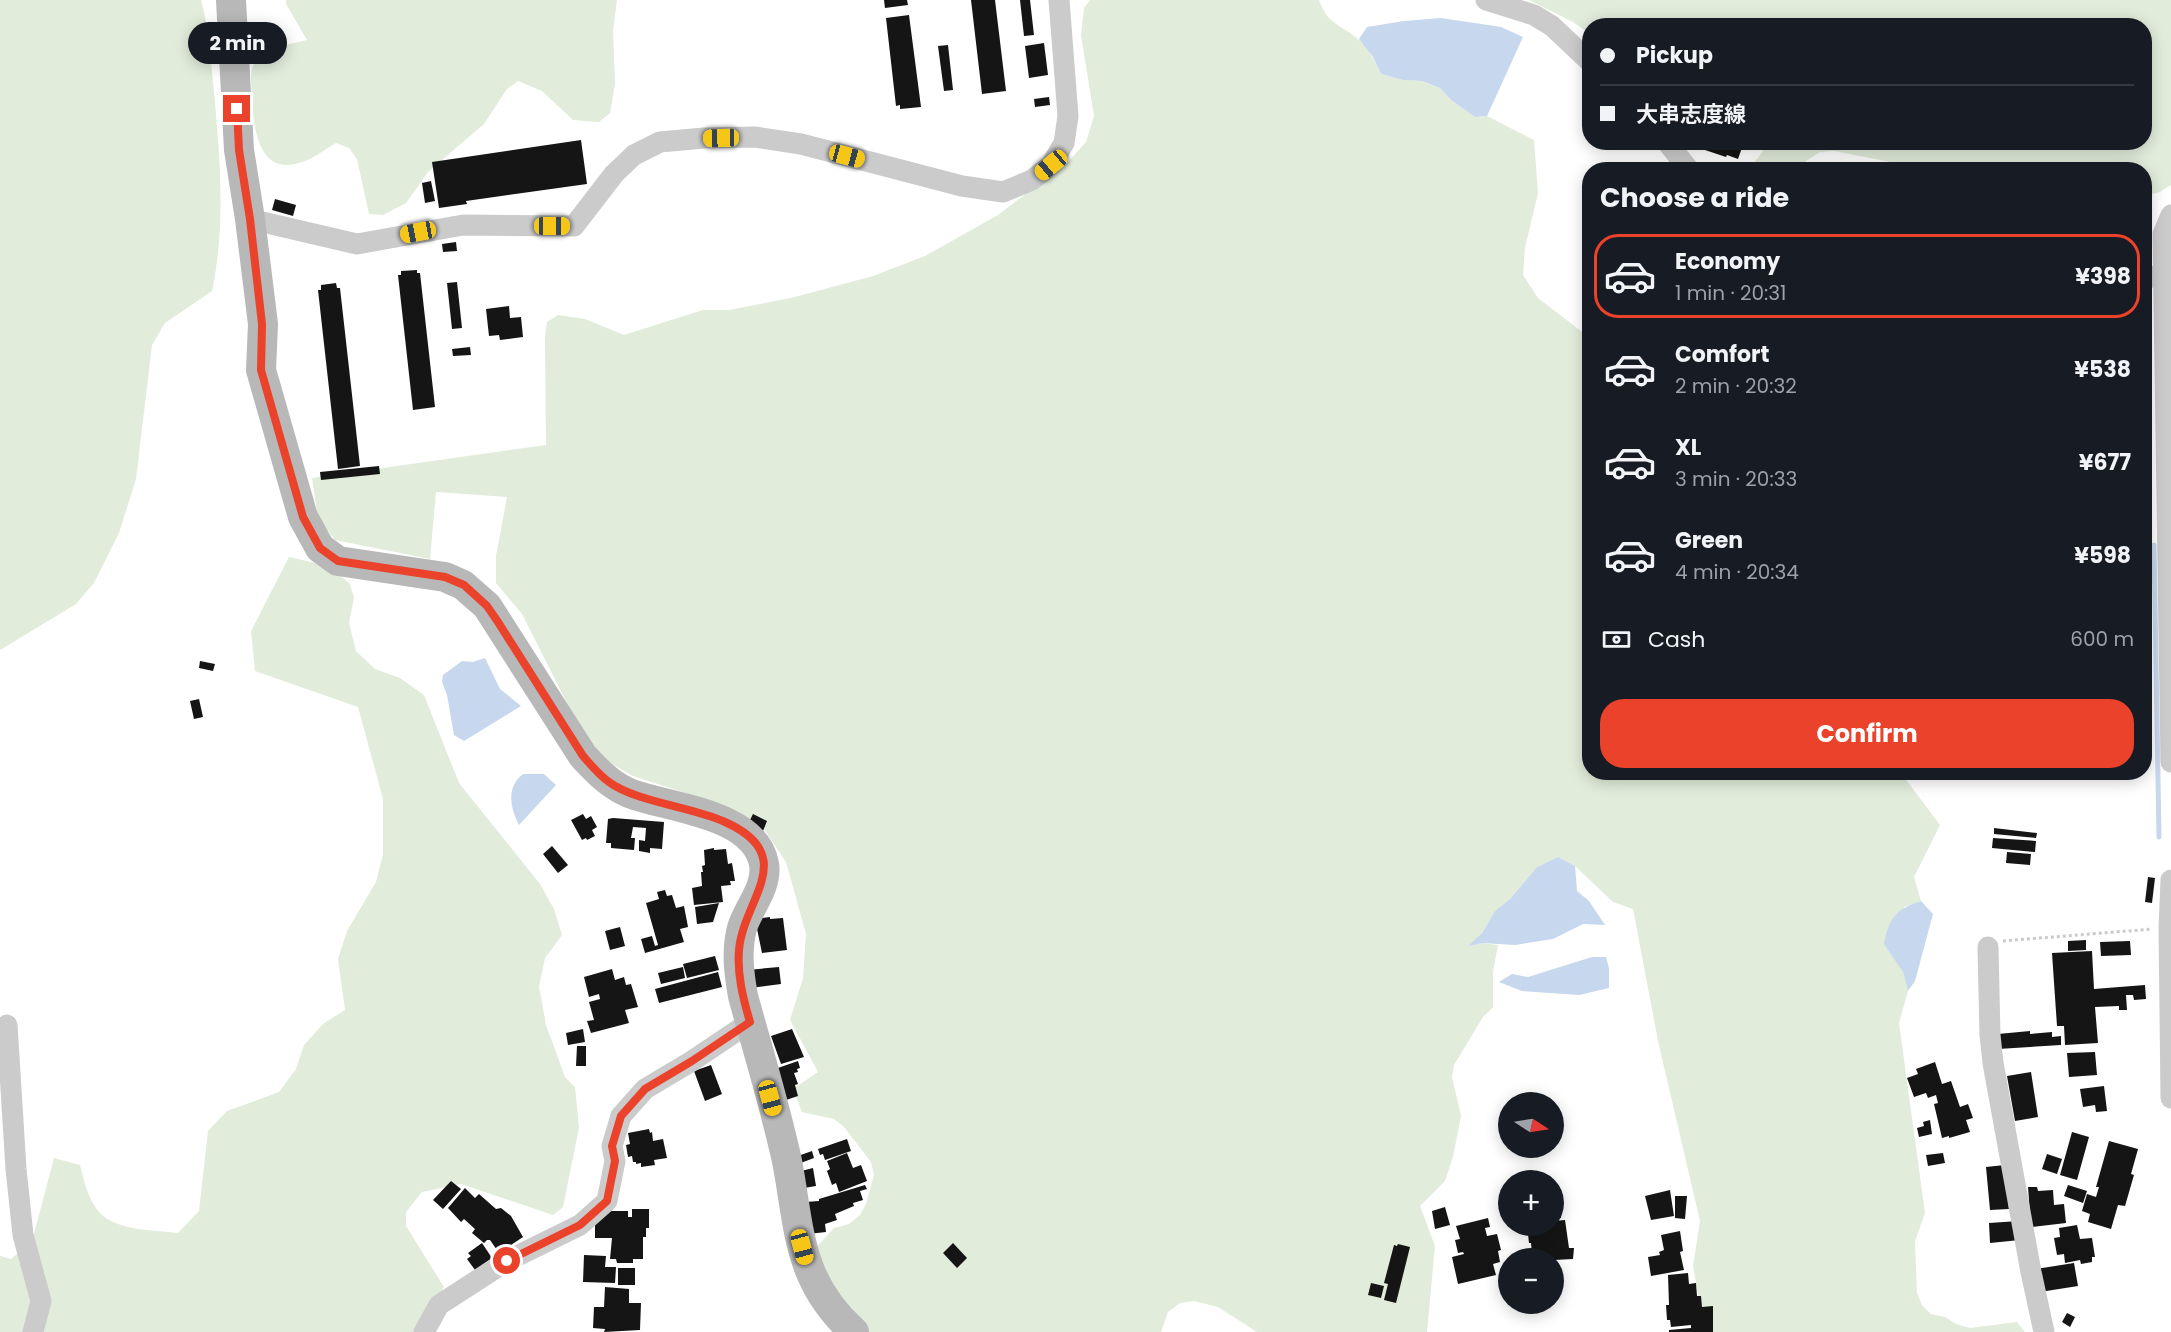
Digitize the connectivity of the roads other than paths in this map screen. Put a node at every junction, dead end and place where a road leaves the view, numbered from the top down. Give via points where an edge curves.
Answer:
1 (231, 0) edge
2 (1059, 0) edge
3 (1486, 0) edge
4 (1582, 54) edge
5 (1673, 150) edge
6 (1683, 162) edge
7 (2171, 215) edge
8 (250, 219) junction
9 (2168, 250) edge
10 (2160, 275) edge
11 (2171, 762) edge
12 (2171, 880) edge
13 (1988, 946) road end
14 (750, 1022) junction
15 (7, 1025) dead end
16 (2171, 1098) edge
17 (33, 1332) edge
18 (424, 1332) edge
19 (854, 1332) edge
20 (2044, 1332) edge

1 - 8 main road via 239,150
2 - 8 street via 1068,116 1064,143 1051,165 1032,180 1003,192 962,186 801,144 755,137 704,138 660,142 634,155 614,174 574,226 463,225 357,244
3 - 4 street via 1534,15
5 - 6 street
7 - 9 street via 2163,234
8 - 14 main road via 262,324 261,370 303,517 320,548 338,561 445,577 464,585 487,606 583,756 610,783 629,793 716,819 753,842 765,865 764,879 742,928 738,972
9 - 10 street
10 - 11 street
12 - 16 street
13 - 20 street via 1993,1063
14 - 18 street via 645,1089 621,1116 612,1146 615,1161 607,1201 580,1225 507,1261 439,1305
14 - 19 main road via 787,1161 806,1264 819,1292
15 - 17 street via 23,1236 41,1301

